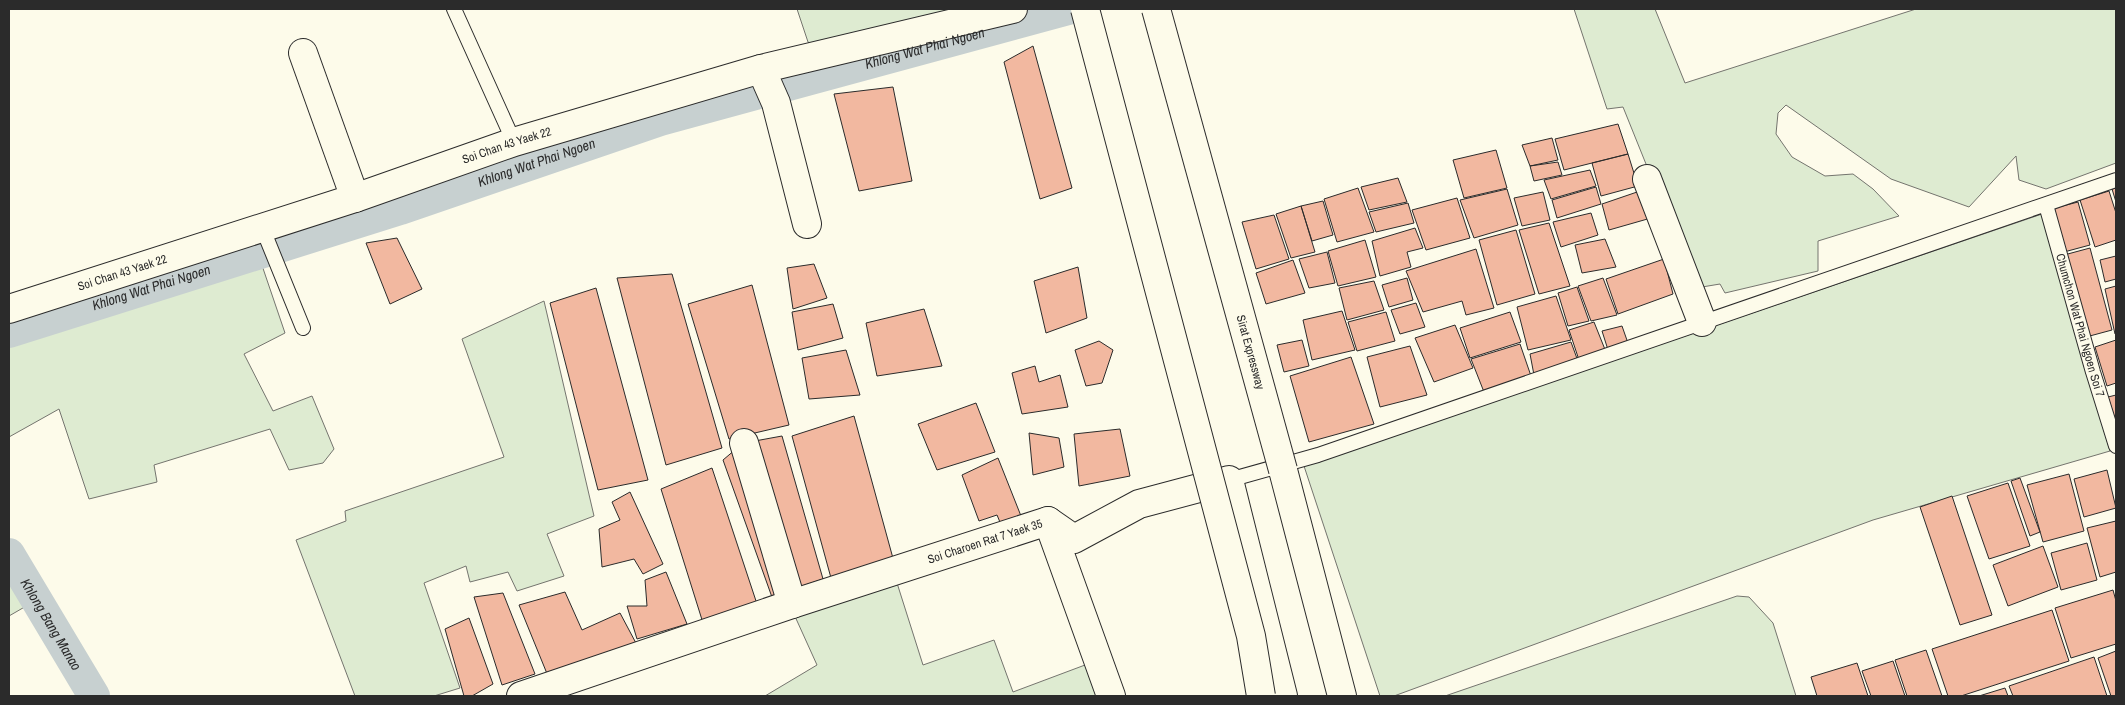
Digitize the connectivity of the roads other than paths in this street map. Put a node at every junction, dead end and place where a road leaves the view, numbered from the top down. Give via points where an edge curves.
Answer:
1 (454, 9) edge
2 (1013, 9) edge
3 (1084, 9) edge
4 (1156, 9) edge
5 (303, 53) dead end
6 (761, 69) junction
7 (514, 142) junction
8 (1647, 179) dead end
9 (2116, 180) edge
10 (355, 198) junction
11 (2046, 205) junction
12 (807, 224) dead end
13 (262, 227) junction
14 (9, 309) edge
15 (1702, 322) junction
16 (303, 328) dead end
17 (744, 443) dead end
18 (2116, 446) edge
19 (1229, 480) junction
20 (1048, 521) junction
21 (792, 604) junction
22 (521, 696) edge
23 (1111, 696) edge
24 (1261, 696) edge
25 (1283, 696) edge
26 (1342, 696) edge

1 - 7 lane
2 - 6 main road, Soi Chan 43 Yaek 22
3 - 24 main road, bridge via 1250,636
4 - 26 main road, Sirat Expressway, bridge
5 - 10 main road
6 - 7 main road, Soi Chan 43 Yaek 22
6 - 12 main road via 776,103
7 - 10 main road, Soi Chan 43 Yaek 22
8 - 15 main road
9 - 11 lane
10 - 13 main road, Soi Chan 43 Yaek 22
11 - 15 lane
11 - 18 lane, Chumchon Wat Phai Ngoen Soi 7
13 - 14 main road, Soi Chan 43 Yaek 22
13 - 16 lane
15 - 19 lane via 1328,452
17 - 21 main road
19 - 20 main road, Soi Charoen Rat 7 Yaek 35 via 1139,504 1074,539
19 - 25 main road
20 - 21 main road, Soi Charoen Rat 7 Yaek 35
20 - 23 main road
21 - 22 main road, Soi Charoen Rat 7 Yaek 35

